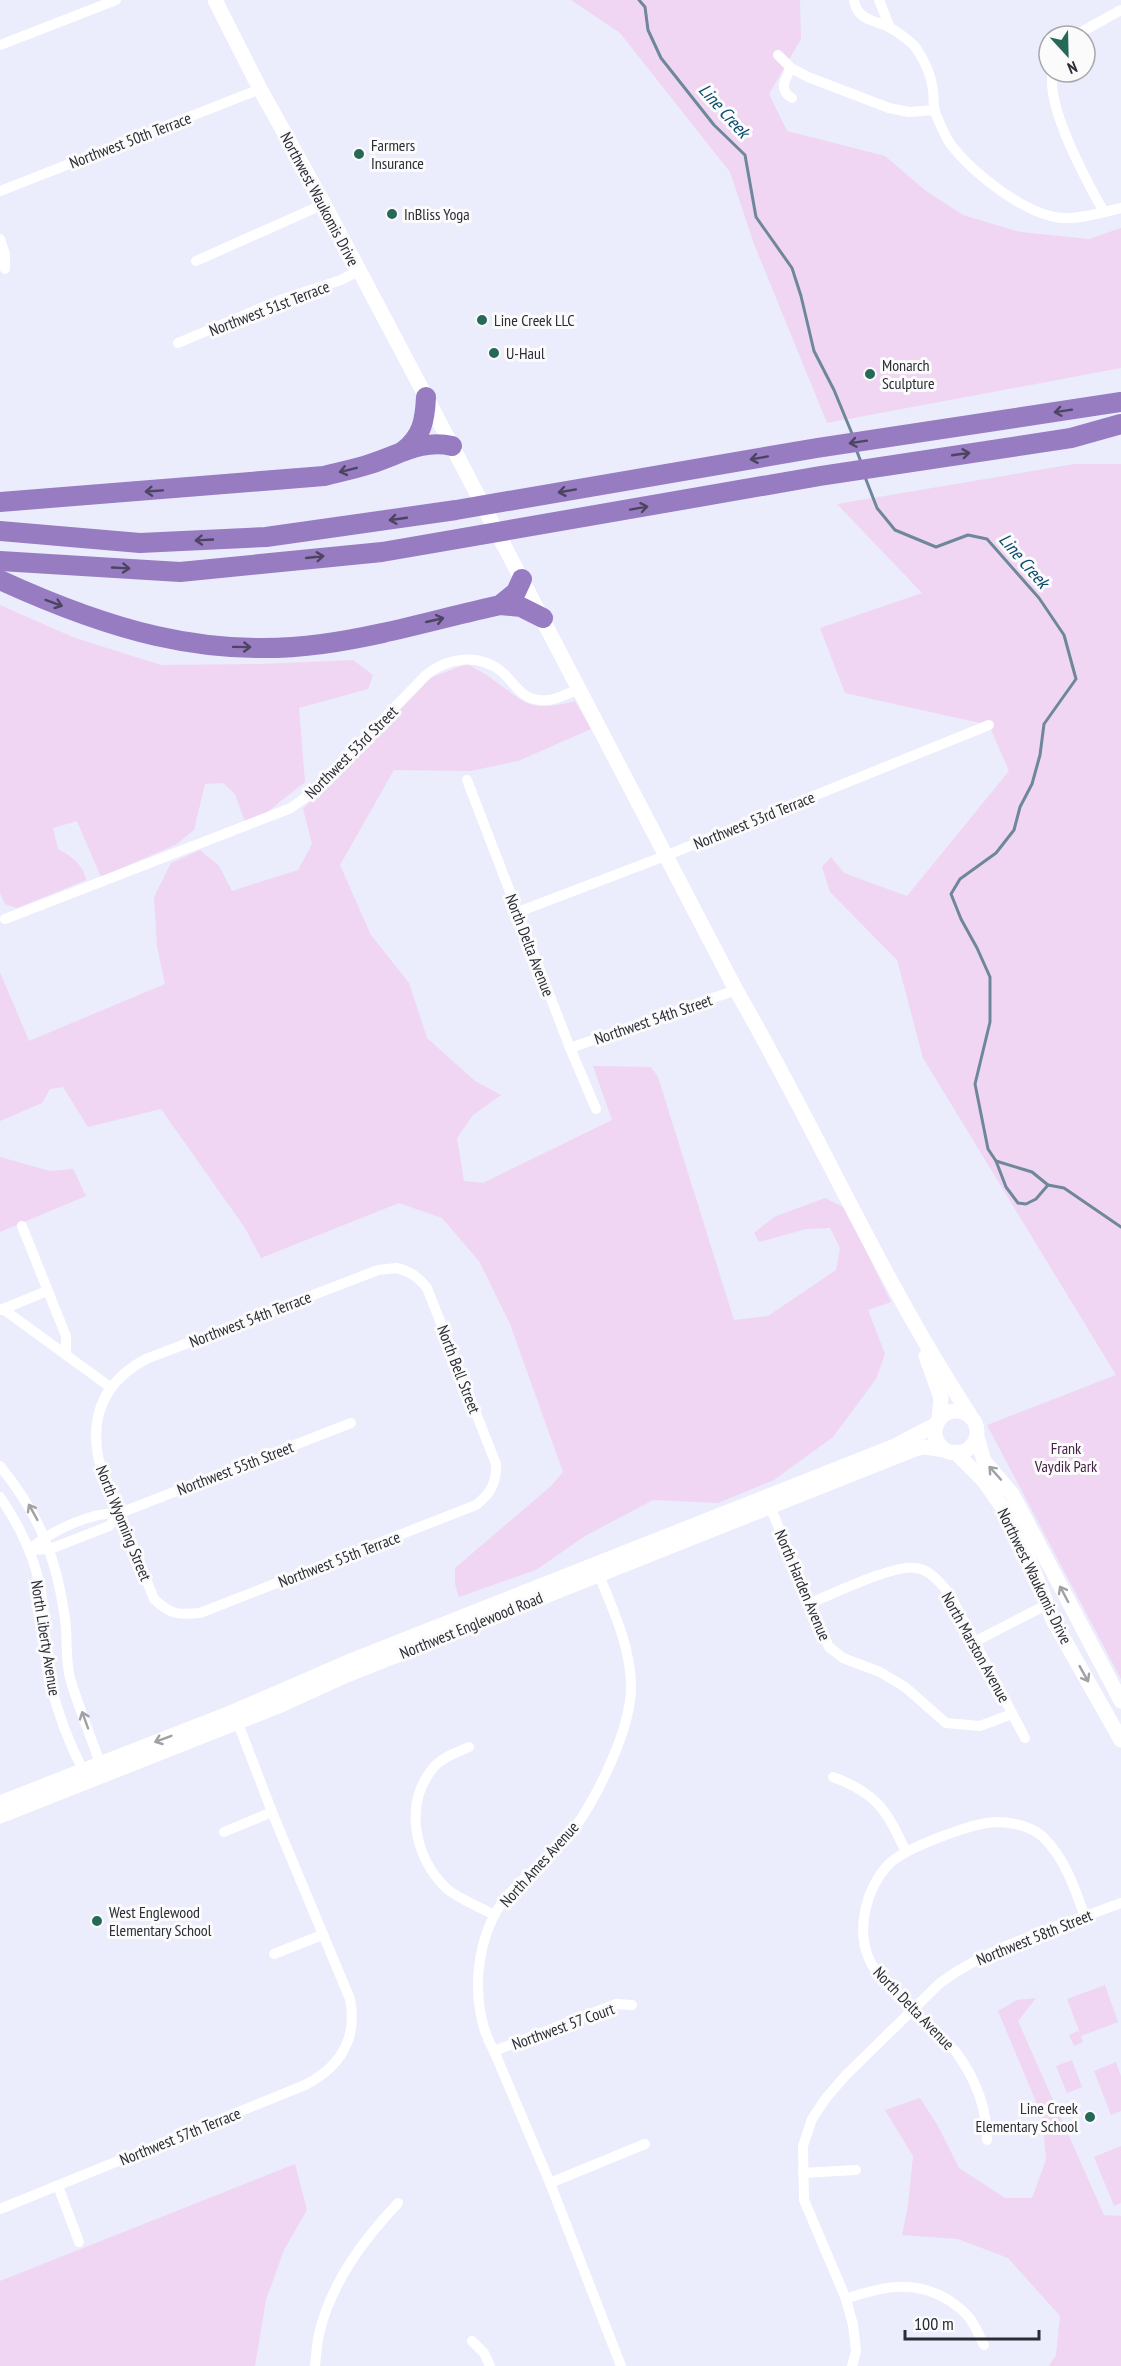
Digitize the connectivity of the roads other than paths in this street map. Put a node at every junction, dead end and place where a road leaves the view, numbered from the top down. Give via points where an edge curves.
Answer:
1 (116, 0) edge
2 (214, 0) edge
3 (854, 0) edge
4 (879, 0) edge
5 (1121, 10) edge
6 (1096, 24) edge
7 (890, 28) junction
8 (0, 45) edge
9 (778, 55) dead end
10 (791, 68) junction
11 (1052, 84) edge
12 (260, 89) junction
13 (792, 98) dead end
14 (935, 111) junction
15 (0, 191) edge
16 (324, 204) junction
17 (1121, 208) edge
18 (1104, 212) junction
19 (0, 238) edge
20 (196, 261) dead end
21 (5, 269) dead end
22 (358, 271) junction
23 (178, 343) dead end
24 (426, 397) junction
25 (1121, 402) edge
26 (1121, 424) edge
27 (1071, 438) junction
28 (1121, 438) edge
29 (452, 446) junction
30 (403, 451) junction
31 (0, 502) edge
32 (0, 531) edge
33 (0, 561) edge
34 (522, 579) junction
35 (0, 580) edge
36 (500, 605) junction
37 (543, 618) junction
38 (579, 689) junction
39 (989, 725) dead end
40 (467, 780) dead end
41 (665, 856) junction
42 (518, 912) junction
43 (5, 919) dead end
44 (736, 990) junction
45 (570, 1048) junction
46 (596, 1108) dead end
47 (22, 1226) dead end
48 (396, 1268) joint
49 (47, 1291) junction
50 (1, 1310) edge
51 (918, 1331) junction
52 (66, 1353) junction
53 (110, 1387) junction
54 (970, 1415) junction
55 (938, 1421) junction
56 (351, 1423) dead end
57 (977, 1437) junction
58 (950, 1451) junction
59 (0, 1466) edge
60 (494, 1486) joint
61 (0, 1497) edge
62 (768, 1501) junction
63 (120, 1513) junction
64 (82, 1521) junction
65 (87, 1534) junction
66 (45, 1536) junction
67 (29, 1550) junction
68 (50, 1550) junction
69 (597, 1570) junction
70 (810, 1603) junction
71 (1046, 1605) junction
72 (176, 1615) joint
73 (975, 1642) junction
74 (1121, 1701) edge
75 (1012, 1714) junction
76 (235, 1717) junction
77 (1025, 1738) dead end
78 (1121, 1740) edge
79 (469, 1747) dead end
80 (102, 1769) junction
81 (86, 1775) junction
82 (832, 1777) dead end
83 (0, 1803) edge
84 (272, 1812) junction
85 (0, 1816) edge
86 (224, 1832) dead end
87 (906, 1851) junction
88 (1121, 1903) edge
89 (494, 1915) junction
90 (1085, 1917) junction
91 (322, 1935) junction
92 (274, 1954) dead end
93 (632, 2005) dead end
94 (913, 2010) junction
95 (494, 2051) junction
96 (987, 2140) dead end
97 (645, 2144) dead end
98 (856, 2170) dead end
99 (803, 2173) junction
100 (550, 2183) junction
101 (58, 2186) junction
102 (398, 2203) dead end
103 (0, 2209) edge
104 (79, 2242) dead end
105 (846, 2299) junction
106 (472, 2341) dead end
107 (984, 2345) dead end
108 (315, 2366) edge
109 (490, 2366) edge
110 (621, 2366) edge
111 (852, 2366) edge

1 - 8 street
2 - 12 main road, Northwest Waukomis Drive
3 - 7 street via 866,18
4 - 7 street
5 - 6 street
7 - 14 street via 913,45 926,62
9 - 10 street
10 - 13 street via 783,88
10 - 14 street via 890,108
11 - 18 street via 1074,157
12 - 15 street, Northwest 50th Terrace
12 - 16 main road, Northwest Waukomis Drive
14 - 18 street via 950,143 966,161 1033,211 1064,218
16 - 20 street
16 - 22 main road, Northwest Waukomis Drive
17 - 18 street
19 - 21 street
22 - 23 street, Northwest 51st Terrace
22 - 24 main road, Northwest Waukomis Drive
24 - 29 main road, Northwest Waukomis Drive
24 - 30 highway via 422,429
25 -> 32 highway via 266,537 152,543
26 - 27 highway
27 - 28 highway
33 -> 27 highway via 180,572 382,552 820,476
29 - 30 highway via 438,443
29 - 34 main road, Northwest Waukomis Drive
30 -> 31 highway via 324,476
34 - 36 highway via 516,592
34 - 37 main road, Northwest Waukomis Drive
35 -> 36 highway via 126,630 168,640 229,647 322,644
36 - 37 highway via 520,607
37 - 38 main road, Northwest Waukomis Drive
38 - 41 main road, Northwest Waukomis Drive
38 - 43 street, Northwest 53rd Street via 552,700 538,700 521,693 490,664 470,659 436,667 314,791 291,808
39 - 41 street, Northwest 53rd Terrace
40 - 42 street, North Delta Avenue
41 - 42 street, Northwest 53rd Terrace
41 - 44 main road, Northwest Waukomis Drive
42 - 45 street, North Delta Avenue
44 - 45 street, Northwest 54th Street
44 - 51 main road, Northwest Waukomis Drive via 777,1060
45 - 46 street, North Delta Avenue
47 - 49 street
48 - 53 street, Northwest 54th Terrace via 378,1270 146,1359
48 - 60 street, North Bell Street via 408,1271 427,1288 496,1464
49 - 50 street
49 - 52 street via 66,1336
50 - 52 street
51 - 54 main road
51 - 55 main road via 941,1398
52 - 53 street
53 - 63 street, North Wyoming Street via 102,1401 95,1444
54 - 55 main road via 951,1411
54 - 57 main road
55 - 58 main road via 936,1438
55 - 62 main road, Northwest Englewood Road via 894,1446
56 - 63 street, Northwest 55th Street
57 - 58 main road via 968,1449
74 -> 57 main road, Northwest Waukomis Drive via 1012,1494 984,1461
58 - 62 main road, Northwest Englewood Road via 915,1449
58 - 71 main road, Northwest Waukomis Drive via 984,1481 1007,1514 1024,1546
66 -> 59 street, North Liberty Avenue via 22,1493
60 - 72 street, Northwest 55th Terrace via 476,1505 200,1613
61 - 67 street, North Liberty Avenue
62 - 69 main road, Northwest Englewood Road
62 - 70 street, North Harden Avenue
63 - 64 street, Northwest 55th Street via 103,1512
63 - 65 street, Northwest 55th Street via 109,1526
63 - 72 street, North Wyoming Street via 154,1599
64 - 65 street
64 - 66 street, Northwest 55th Street
65 - 68 street, Northwest 55th Street
66 - 67 street, Northwest 55th Street
66 - 68 street, North Liberty Avenue
67 - 68 street, Northwest 55th Street
67 - 81 street, North Liberty Avenue via 42,1597 50,1680
80 -> 68 street, North Liberty Avenue via 70,1677 66,1622
69 - 76 main road, Northwest Englewood Road via 347,1675
69 - 89 street, North Ames Avenue via 628,1656 631,1689 616,1750 574,1829 508,1894
70 - 73 street, North Marston Avenue via 896,1570 915,1567 936,1578 949,1593
70 - 75 street, North Harden Avenue via 829,1647 843,1658 905,1687 946,1723 980,1726
71 - 73 street
71 -> 78 main road, Northwest Waukomis Drive
73 - 75 street, North Marston Avenue
75 - 77 street, North Marston Avenue
76 - 80 main road, Northwest Englewood Road
76 - 84 street
79 - 89 street via 434,1766 426,1779 415,1811 417,1842 423,1857 447,1889
80 - 81 main road, Northwest Englewood Road
81 - 83 main road, Northwest Englewood Road
81 - 85 main road, Northwest Englewood Road
82 - 87 street via 852,1784 878,1803
84 - 86 street
84 - 91 street
87 - 90 street via 984,1824 1021,1825 1043,1837 1064,1863
87 - 94 street, North Delta Avenue via 889,1864 874,1884 865,1908 864,1933 875,1969
88 - 90 street, Northwest 58th Street
89 - 95 street, North Ames Avenue via 479,1965 481,2013 486,2037
90 - 94 street, Northwest 58th Street via 974,1960 940,1983
91 - 92 street
91 - 101 street, Northwest 57th Terrace via 353,2015 347,2044 330,2069 305,2085
93 - 95 street, Northwest 57 Court via 616,2004
94 - 96 street, North Delta Avenue via 965,2064 984,2105
94 - 99 street, Northwest 58th Street via 826,2098 812,2119 803,2145
95 - 100 street, North Ames Avenue
97 - 100 street
98 - 99 street
99 - 105 street, Northwest 58th Street via 804,2200
100 - 110 street, North Ames Avenue
101 - 103 street, Northwest 57th Terrace
101 - 104 street
102 - 108 street via 352,2258 319,2333
105 - 107 street via 888,2287 925,2289 957,2306 970,2319
105 - 111 street, Northwest 58th Street via 856,2351
106 - 109 street

